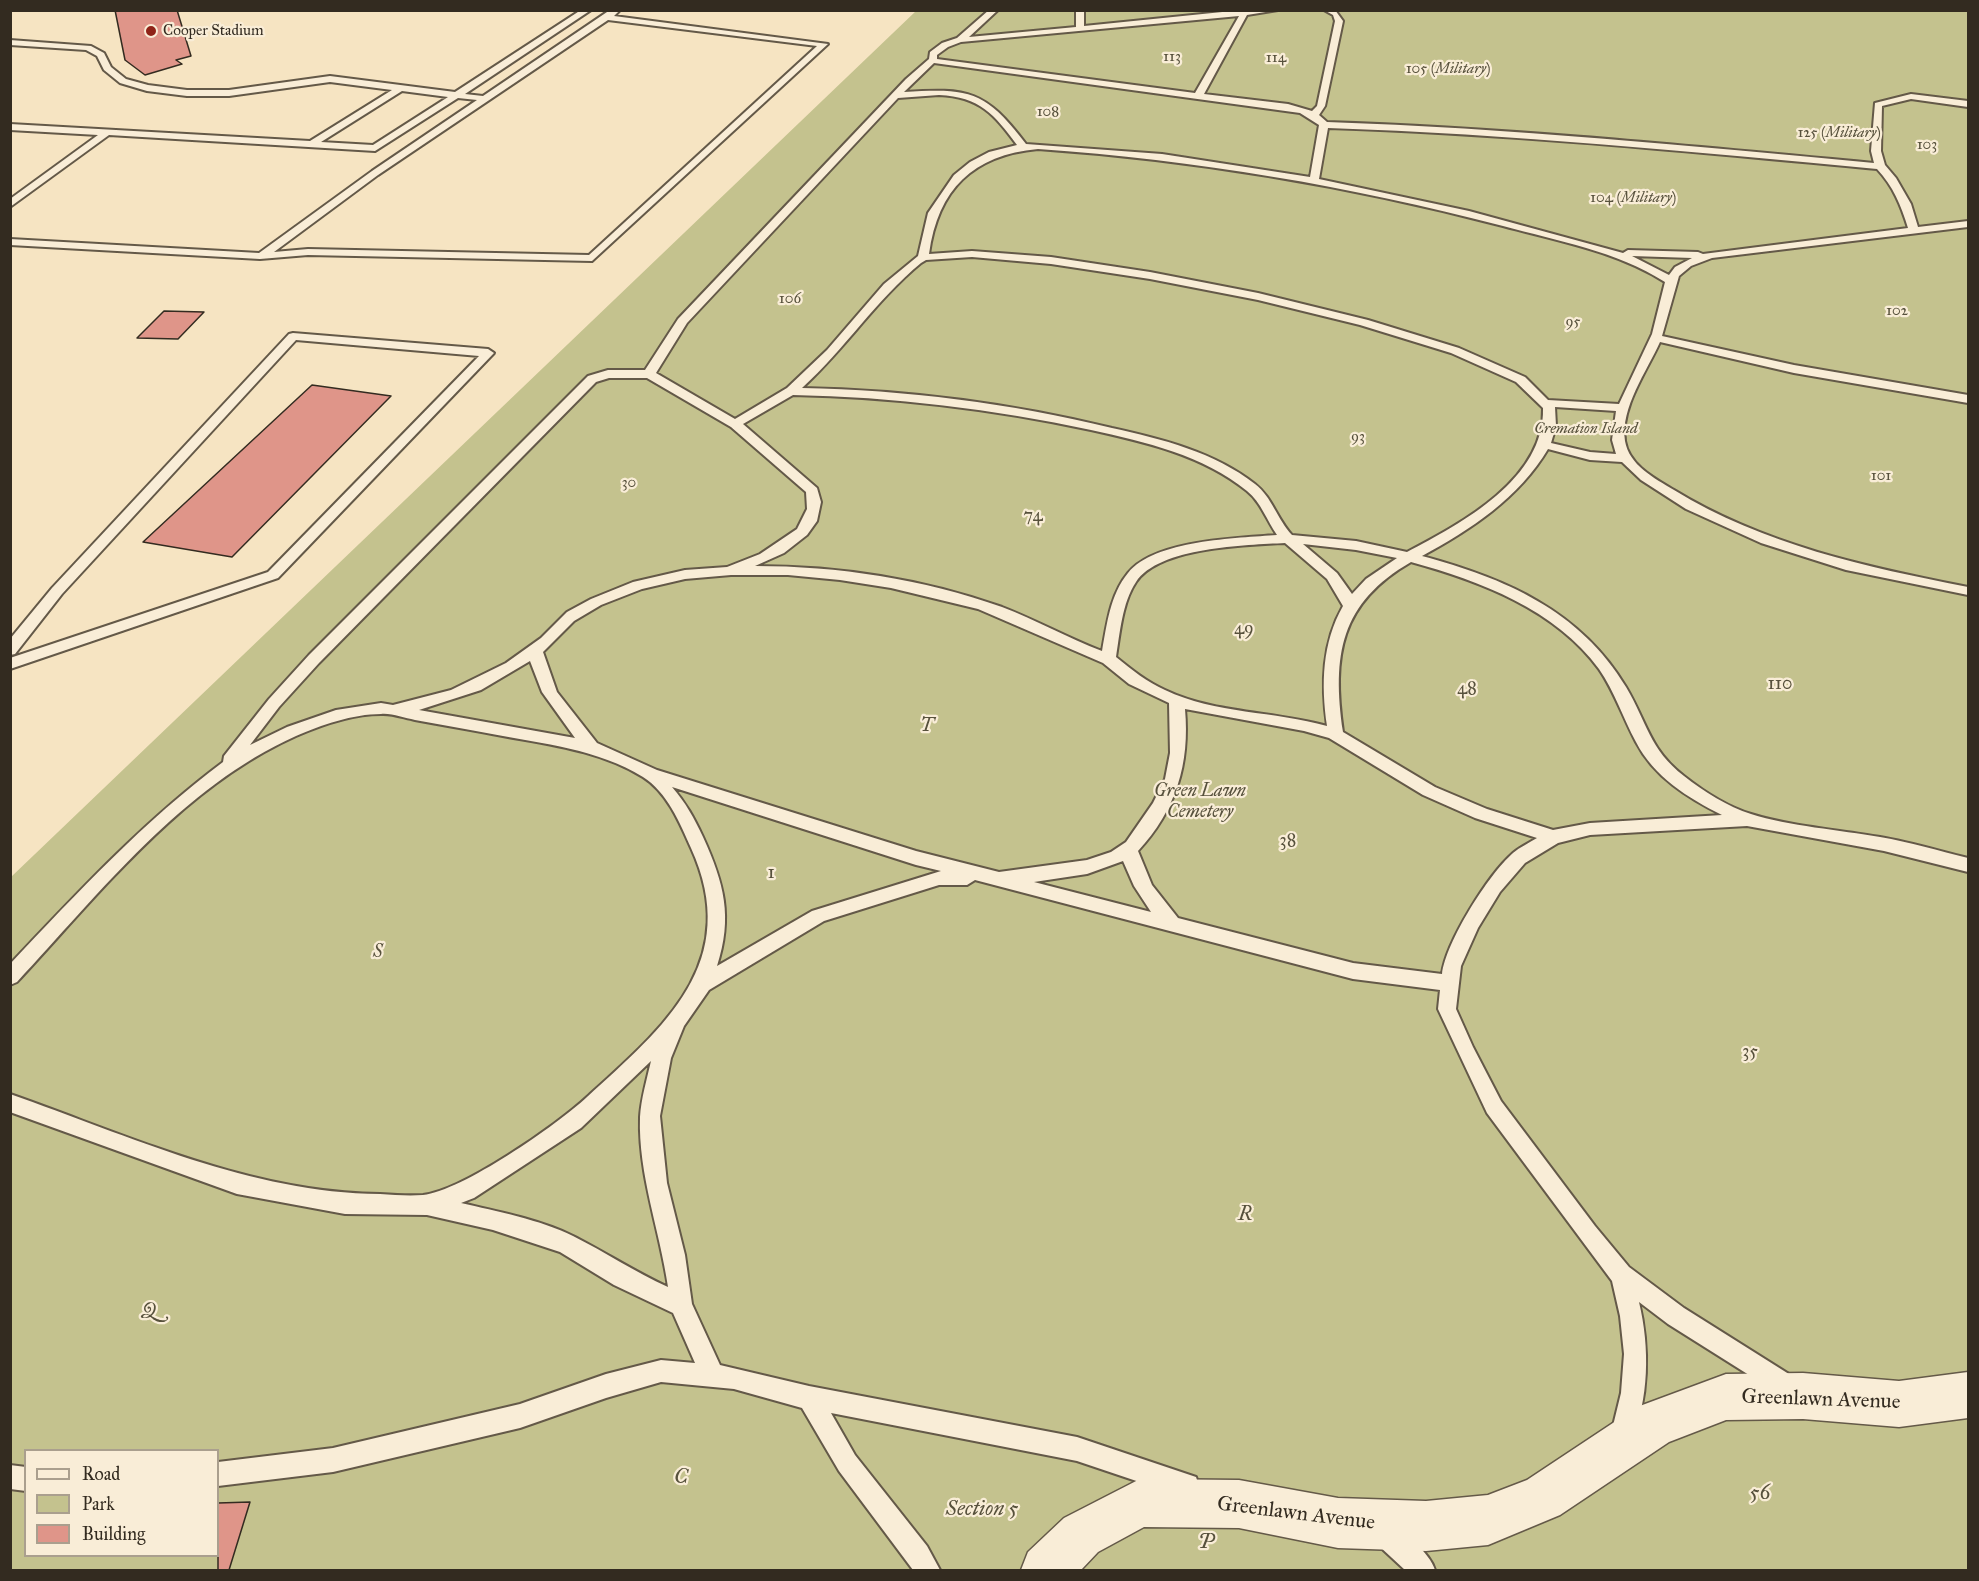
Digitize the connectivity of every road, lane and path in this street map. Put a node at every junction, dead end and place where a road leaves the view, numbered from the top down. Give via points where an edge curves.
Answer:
1 (587, 10) edge
2 (615, 10) edge
3 (994, 10) edge
4 (1080, 10) edge
5 (1274, 10) edge
6 (1328, 10) edge
7 (1245, 12) edge
8 (606, 17) junction
9 (1079, 29) junction
10 (960, 40) junction
11 (10, 42) edge
12 (933, 60) junction
13 (996, 71) junction
14 (976, 81) dead end
15 (401, 88) junction
16 (455, 95) junction
17 (896, 95) junction
18 (1198, 96) junction
19 (486, 99) junction
20 (1968, 104) edge
21 (1314, 115) junction
22 (1324, 125) junction
23 (10, 127) edge
24 (108, 132) junction
25 (312, 144) junction
26 (1022, 146) junction
27 (1880, 166) junction
28 (1314, 182) junction
29 (10, 204) edge
30 (1968, 224) edge
31 (1914, 230) junction
32 (10, 242) edge
33 (23, 242) junction
34 (10, 252) edge
35 (1612, 252) junction
36 (1711, 255) junction
37 (260, 256) junction
38 (923, 257) junction
39 (1670, 280) junction
40 (1655, 338) junction
41 (649, 374) junction
42 (791, 391) junction
43 (1968, 399) edge
44 (1549, 403) junction
45 (1622, 408) junction
46 (735, 424) junction
47 (1545, 445) junction
48 (1627, 459) junction
49 (1287, 539) junction
50 (1409, 557) junction
51 (726, 572) junction
52 (1968, 591) edge
53 (1350, 605) junction
54 (10, 650) edge
55 (535, 650) junction
56 (1108, 659) junction
57 (10, 664) edge
58 (1178, 702) junction
59 (381, 708) junction
60 (1336, 735) junction
61 (591, 747) junction
62 (221, 772) junction
63 (651, 774) junction
64 (1747, 820) junction
65 (1553, 837) junction
66 (1129, 849) junction
67 (1968, 865) edge
68 (990, 878) junction
69 (1173, 925) junction
70 (10, 977) edge
71 (702, 984) junction
72 (1450, 984) junction
73 (676, 1022) junction
74 (10, 1103) edge
75 (427, 1205) junction
76 (1621, 1275) junction
77 (681, 1305) junction
78 (713, 1376) junction
79 (1803, 1396) junction
80 (809, 1398) junction
81 (1965, 1399) edge
82 (1619, 1446) junction
83 (219, 1474) edge
84 (1239, 1504) junction
85 (1375, 1524) junction
86 (927, 1570) edge
87 (1046, 1570) edge
88 (1423, 1570) edge

1 - 16 lane
2 - 8 lane
3 - 10 lane
4 - 9 lane
5 - 7 lane
6 - 21 lane via 1339,21 1321,106
7 - 9 lane
7 - 18 lane
8 - 19 lane
8 - 37 lane via 824,44 592,258 308,252
9 - 10 lane
10 - 12 lane via 945,45 933,54
11 - 15 lane via 88,48 101,55 107,68 123,81 157,89 229,93 330,79
12 - 13 lane
12 - 17 lane
13 - 14 lane
13 - 18 lane
15 - 16 lane
15 - 25 lane
16 - 19 lane
16 - 25 lane via 375,148
17 - 26 lane via 963,90 991,106
17 - 41 lane via 682,321
18 - 21 lane via 1288,107
19 - 37 lane
20 - 27 lane via 1910,96 1878,105 1876,151
21 - 22 lane
22 - 27 lane via 1576,139
22 - 28 lane
23 - 24 lane
24 - 25 lane
24 - 29 lane
26 - 28 lane via 1150,156
26 - 38 lane via 986,156 956,177 928,229
27 - 31 lane via 1902,197
28 - 35 lane via 1488,219
30 - 31 lane
31 - 36 lane
32 - 33 lane
33 - 34 lane
33 - 37 lane
35 - 36 lane
35 - 39 lane
36 - 39 lane via 1687,263
38 - 42 lane via 876,297 837,348
38 - 44 lane via 977,254 1024,258 1144,275 1281,301 1404,333 1499,367 1531,385
39 - 40 lane
40 - 43 lane via 1794,369
40 - 45 lane
41 - 46 lane
41 - 62 lane via 608,374 592,379 578,391 314,659
42 - 46 lane
42 - 49 lane via 909,396 1026,413 1137,437 1212,464 1238,478 1258,494
44 - 45 lane
44 - 47 lane via 1551,425
45 - 48 lane via 1619,432 1622,453
46 - 51 lane via 812,491 814,509 808,525 789,543
47 - 48 lane via 1590,456
47 - 50 lane via 1542,454 1516,482 1486,507 1452,533
48 - 52 lane via 1671,494 1770,541 1875,571
49 - 50 lane via 1352,545
49 - 53 lane via 1330,572
49 - 56 lane via 1204,548 1151,561 1128,584
50 - 53 lane via 1371,580
50 - 64 lane via 1492,586 1567,626 1590,649 1614,684 1658,763 1709,801
51 - 55 lane via 637,585 570,617
51 - 56 lane via 854,576 918,588 1032,624
53 - 60 lane via 1338,628 1332,672 1330,691
54 - 57 lane via 57,591 293,336 488,353 273,575
55 - 59 lane via 487,680 455,694 418,705
55 - 61 lane via 551,698
56 - 58 lane via 1126,677
58 - 60 lane
58 - 66 lane via 1181,744 1175,780
59 - 61 lane
59 - 62 lane via 336,716 292,732 242,756
60 - 65 lane via 1449,800
61 - 63 lane
62 - 70 lane via 128,851
63 - 68 lane
63 - 71 lane via 681,808 710,871 717,903 715,944
64 - 65 lane via 1590,829
64 - 67 lane via 1884,844
65 - 72 lane via 1519,858 1494,887 1470,925 1452,966
66 - 68 lane via 1060,873
66 - 69 lane via 1142,887
68 - 69 lane
68 - 71 lane via 939,878 818,916
69 - 72 lane via 1353,971
71 - 73 lane
72 - 76 lane via 1447,1009 1494,1107
73 - 75 lane via 574,1122 467,1191
73 - 77 lane via 661,1058 650,1116 657,1183
74 - 75 lane via 237,1184 345,1204
75 - 77 lane via 493,1220 565,1244
76 - 79 lane via 1676,1316
76 - 82 lane via 1632,1312 1636,1345 1633,1398
77 - 78 lane
78 - 80 lane
78 - 83 lane via 661,1371 520,1416 333,1461
79 - 81 street, Greenlawn Avenue via 1899,1404
79 - 82 street, Greenlawn Avenue via 1726,1397 1654,1424
80 - 84 lane via 1077,1449
80 - 86 lane via 847,1463
82 - 85 street, Greenlawn Avenue via 1543,1498 1488,1520 1426,1526
84 - 85 street, Greenlawn Avenue via 1338,1522
84 - 87 street, Greenlawn Avenue via 1140,1503 1081,1535
85 - 88 lane

